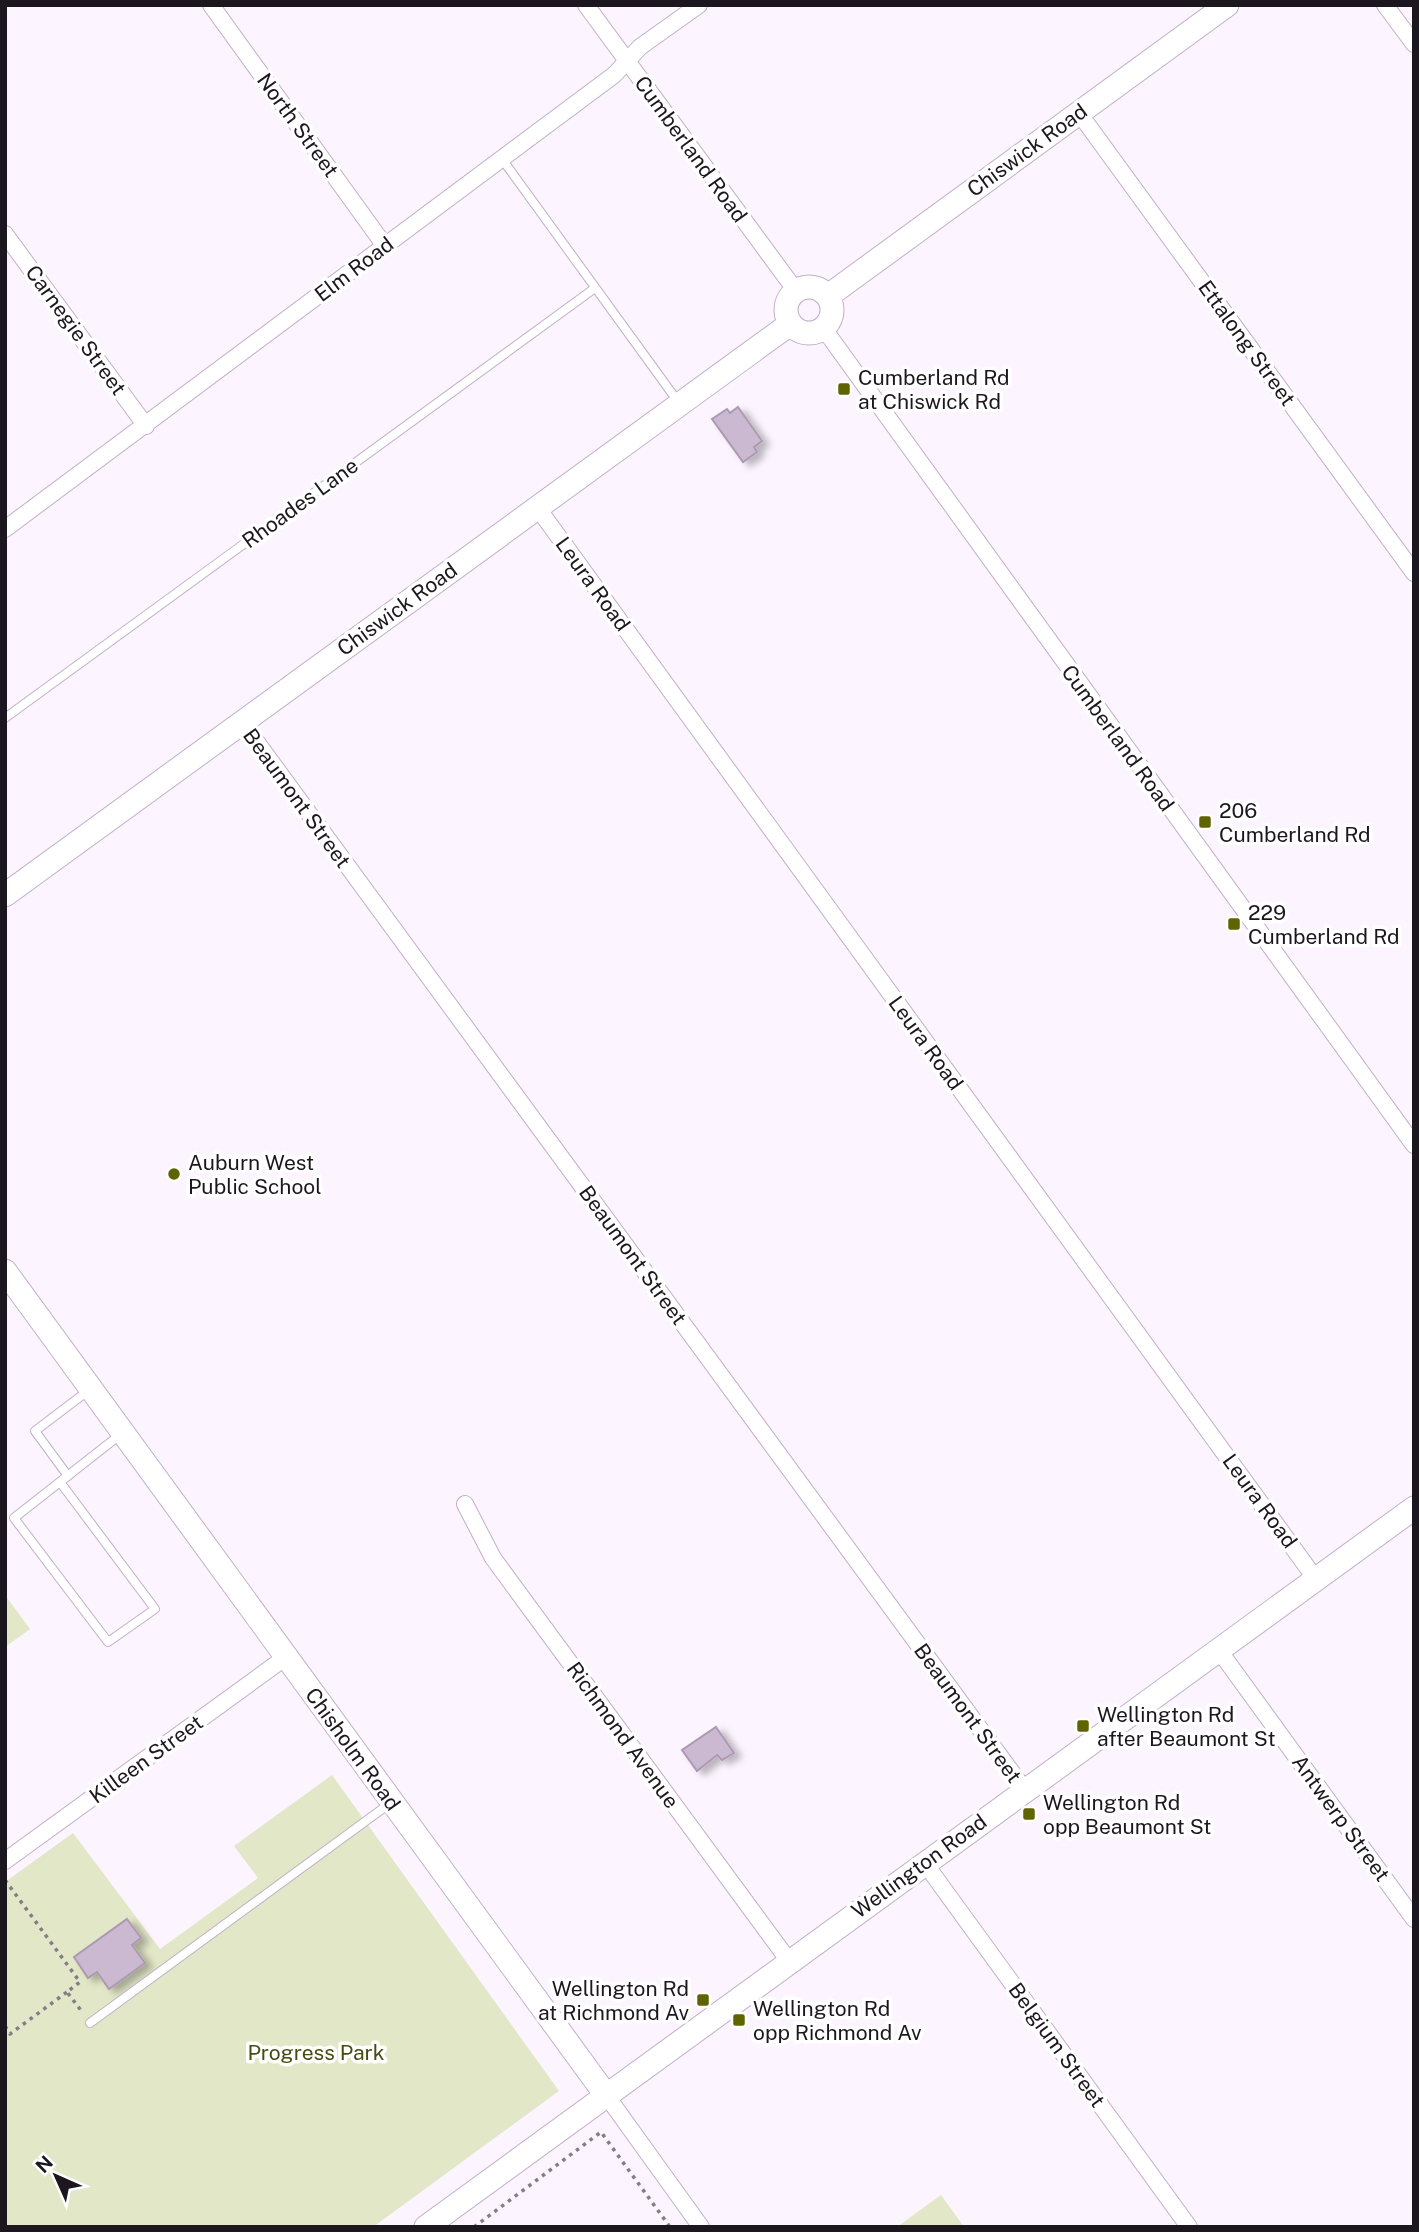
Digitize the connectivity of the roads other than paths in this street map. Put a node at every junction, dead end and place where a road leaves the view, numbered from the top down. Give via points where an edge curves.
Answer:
1 (211, 5) edge
2 (586, 5) edge
3 (699, 5) edge
4 (1227, 5) edge
5 (1385, 5) edge
6 (1414, 44) edge
7 (627, 61) junction
8 (1079, 113) junction
9 (502, 159) junction
10 (5, 234) edge
11 (386, 246) junction
12 (595, 288) junction
13 (796, 291) junction
14 (828, 296) junction
15 (790, 324) junction
16 (824, 329) junction
17 (680, 403) junction
18 (146, 426) junction
19 (537, 507) junction
20 (5, 529) edge
21 (1414, 573) edge
22 (5, 718) edge
23 (242, 722) junction
24 (5, 895) edge
25 (1414, 1146) edge
26 (5, 1271) edge
27 (90, 1389) junction
28 (122, 1433) junction
29 (64, 1479) junction
30 (465, 1504) dead end
31 (1414, 1508) edge
32 (1315, 1578) junction
33 (1218, 1649) junction
34 (286, 1657) junction
35 (1024, 1789) junction
36 (392, 1802) junction
37 (5, 1861) edge
38 (924, 1862) junction
39 (1414, 1919) edge
40 (789, 1961) junction
41 (90, 2023) road end
42 (606, 2095) junction
43 (426, 2227) edge
44 (701, 2227) edge
45 (1189, 2227) edge

1 - 11 street, North Street
2 - 7 street, Cumberland Road
3 - 7 street, Elm Road
4 - 8 main road, Chiswick Road
5 - 6 street
7 - 9 street, Elm Road
7 - 13 street, Cumberland Road
8 - 14 main road, Chiswick Road
8 - 21 street, Ettalong Street
9 - 11 street, Elm Road
9 - 12 lane
10 - 18 street, Carnegie Street
11 - 18 street, Elm Road
12 - 17 lane
12 - 22 lane, Rhoades Lane
13 - 14 main road via 817,288
13 - 15 main road via 786,310
14 - 16 main road via 833,310
15 - 16 main road via 802,333
15 - 17 main road, Chiswick Road
16 - 25 street, Cumberland Road
17 - 19 main road, Chiswick Road
18 - 20 street, Elm Road
19 - 23 main road, Chiswick Road
19 - 32 street, Leura Road
23 - 24 main road, Chiswick Road
23 - 35 street, Beaumont Street
26 - 27 main road, Chisholm Road
27 - 28 main road, Chisholm Road
27 - 29 lane via 35,1431
28 - 29 lane
28 - 34 main road, Chisholm Road
29 - 29 lane via 155,1609 108,1642 14,1518
30 - 40 street, Richmond Avenue via 493,1558
31 - 32 main road, Wellington Road
32 - 33 main road, Wellington Road
33 - 35 main road, Wellington Road
33 - 39 street, Antwerp Street
34 - 36 main road, Chisholm Road
34 - 37 street, Killeen Street
35 - 38 main road, Wellington Road
36 - 41 lane
36 - 42 main road, Chisholm Road
38 - 40 main road, Wellington Road
38 - 45 street, Belgium Street
40 - 42 main road, Wellington Road
42 - 43 main road, Wellington Road
42 - 44 street, Chisholm Road

